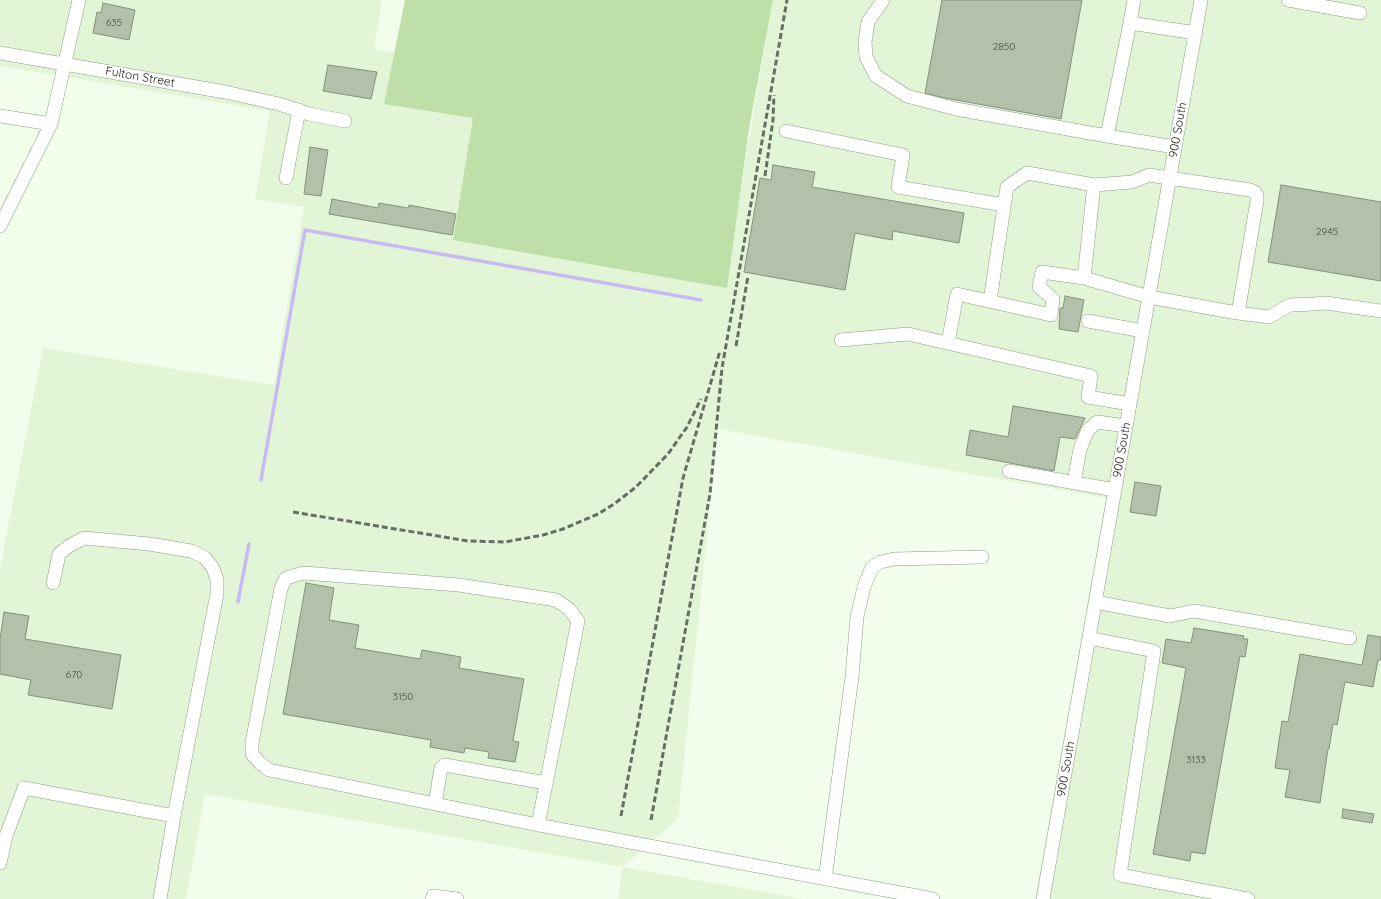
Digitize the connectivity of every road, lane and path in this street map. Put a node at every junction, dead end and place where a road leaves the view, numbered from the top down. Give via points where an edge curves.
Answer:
1 (79, 0) edge
2 (883, 0) edge
3 (1134, 0) edge
4 (1201, 0) edge
5 (1288, 0) edge
6 (1360, 13) dead end
7 (1130, 23) junction
8 (1196, 33) junction
9 (0, 53) edge
10 (65, 64) junction
11 (299, 110) junction
12 (0, 116) edge
13 (345, 121) dead end
14 (51, 124) junction
15 (786, 131) dead end
16 (1107, 136) junction
17 (1176, 147) junction
18 (286, 178) dead end
19 (1170, 178) junction
20 (1094, 185) junction
21 (1004, 205) junction
22 (0, 226) edge
23 (1084, 278) junction
24 (1149, 297) junction
25 (990, 301) junction
26 (1381, 311) edge
27 (1238, 313) junction
28 (1088, 321) dead end
29 (1143, 331) junction
30 (841, 340) dead end
31 (948, 343) junction
32 (1130, 404) junction
33 (1126, 426) junction
34 (1010, 471) dead end
35 (1074, 483) junction
36 (1115, 490) junction
37 (982, 557) dead end
38 (53, 583) dead end
39 (1095, 602) junction
40 (1089, 638) junction
41 (1350, 638) dead end
42 (546, 783) junction
43 (436, 804) junction
44 (174, 816) junction
45 (538, 825) junction
46 (0, 863) edge
47 (825, 879) junction
48 (160, 899) edge
49 (432, 899) edge
50 (457, 899) edge
51 (933, 899) edge
52 (1043, 899) edge
53 (1248, 899) edge

1 - 10 street
2 - 16 street via 868,22 866,57 876,76 907,96 956,109
3 - 7 street
4 - 8 street, 900 South
5 - 6 street
7 - 8 street
7 - 16 street
8 - 17 street, 900 South
9 - 10 street, Fulton Street
10 - 11 street, Fulton Street via 225,92
10 - 14 street
11 - 13 street, Fulton Street
11 - 18 street
12 - 14 street
14 - 22 street
15 - 21 street via 902,155 898,187
16 - 17 street
17 - 19 street, 900 South
19 - 20 street via 1149,175 1132,182
19 - 24 street, 900 South
19 - 27 street via 1250,190 1257,196
20 - 21 street via 1027,173 1008,187
20 - 23 street
21 - 25 street
23 - 24 street
23 - 25 street via 1042,272 1039,287 1054,299 1051,315
24 - 27 street
24 - 29 street, 900 South
25 - 31 street via 957,294
26 - 27 street via 1326,303 1290,305 1269,317
28 - 29 street
29 - 32 street, 900 South
30 - 31 street via 908,334
31 - 32 street via 1091,376 1088,397
32 - 33 street, 900 South
33 - 35 street via 1097,422 1088,430 1080,449
33 - 36 street, 900 South
34 - 35 street
35 - 36 street
36 - 39 street, 900 South
37 - 47 street via 894,559 872,567 857,617 852,677
38 - 44 street via 59,554 84,538 191,551 204,557 213,568 217,580 217,594
39 - 40 street, 900 South
39 - 41 street via 1170,616 1194,611
40 - 52 street, 900 South
40 - 53 street via 1154,651 1120,875
42 - 43 street via 444,766 441,768
42 - 43 street via 578,621 569,609 556,600 459,585 304,573 286,578 279,595 252,754 269,770
42 - 45 street
43 - 45 street
44 - 46 street via 24,788 6,836
44 - 48 street
45 - 47 street
47 - 51 street
49 - 50 street via 433,896

